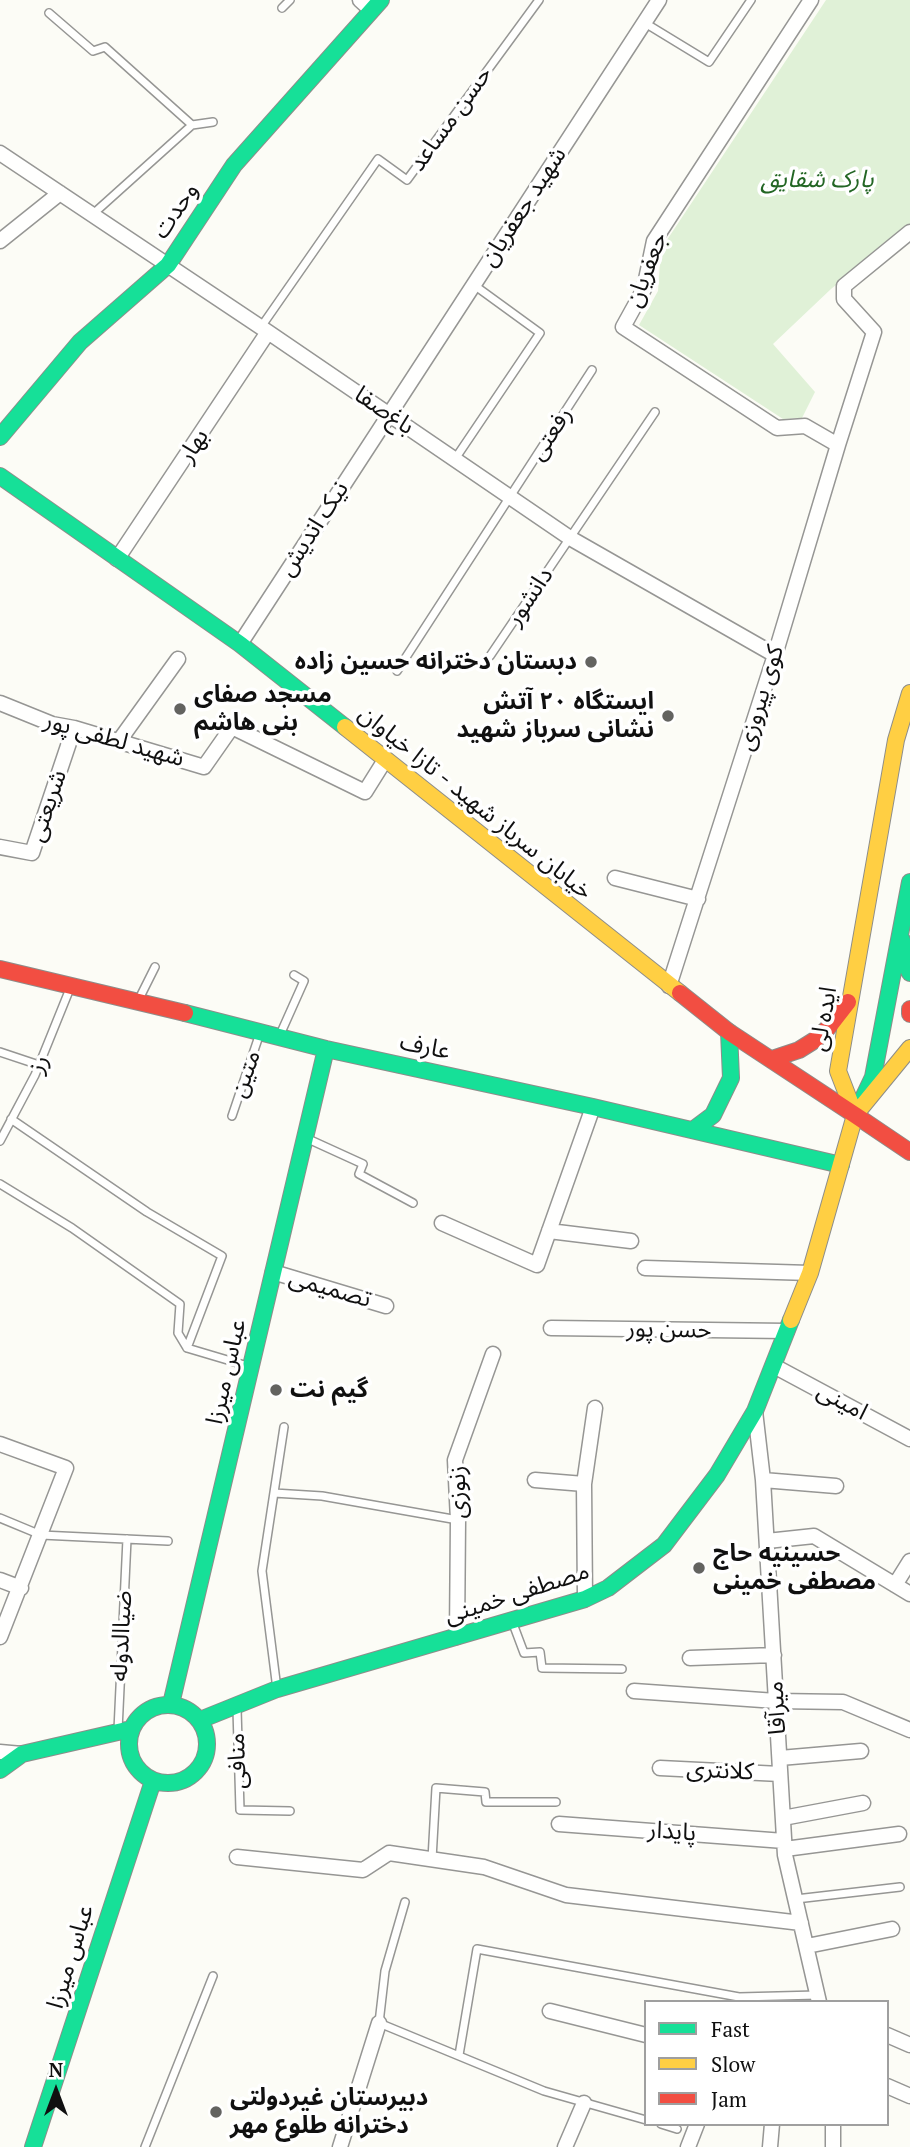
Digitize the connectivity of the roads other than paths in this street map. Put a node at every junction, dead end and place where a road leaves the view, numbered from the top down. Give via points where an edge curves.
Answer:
1 (290, 0) edge
2 (539, 0) edge
3 (659, 0) edge
4 (751, 0) edge
5 (811, 0) edge
6 (370, 3) edge
7 (282, 8) dead end
8 (49, 13) dead end
9 (644, 22) junction
10 (213, 122) dead end
11 (192, 125) junction
12 (0, 153) edge
13 (60, 193) junction
14 (92, 215) junction
15 (910, 232) edge
16 (0, 241) edge
17 (168, 265) junction
18 (473, 285) junction
19 (265, 329) junction
20 (592, 370) dead end
21 (655, 412) dead end
22 (388, 414) junction
23 (0, 438) edge
24 (838, 445) junction
25 (454, 459) junction
26 (0, 476) edge
27 (510, 497) junction
28 (570, 538) junction
29 (117, 559) junction
30 (240, 643) junction
31 (775, 655) junction
32 (490, 656) dead end
33 (178, 659) dead end
34 (397, 671) dead end
35 (910, 693) edge
36 (0, 703) edge
37 (74, 728) junction
38 (120, 741) junction
39 (385, 760) junction
40 (0, 847) edge
41 (615, 878) dead end
42 (910, 883) edge
43 (698, 899) junction
44 (901, 929) junction
45 (155, 967) dead end
46 (0, 969) edge
47 (910, 973) edge
48 (294, 975) dead end
49 (71, 985) junction
50 (669, 986) junction
51 (850, 1000) junction
52 (138, 1001) junction
53 (260, 1032) junction
54 (729, 1032) junction
55 (279, 1037) junction
56 (910, 1048) edge
57 (326, 1049) junction
58 (0, 1052) edge
59 (772, 1059) junction
60 (39, 1065) junction
61 (593, 1107) junction
62 (855, 1115) junction
63 (232, 1116) dead end
64 (11, 1119) junction
65 (693, 1130) junction
66 (305, 1138) junction
67 (0, 1141) edge
68 (910, 1152) edge
69 (841, 1165) junction
70 (0, 1184) edge
71 (413, 1203) dead end
72 (442, 1223) dead end
73 (549, 1231) junction
74 (631, 1241) dead end
75 (645, 1268) dead end
76 (273, 1272) junction
77 (810, 1273) junction
78 (386, 1306) dead end
79 (551, 1328) dead end
80 (787, 1332) junction
81 (187, 1348) junction
82 (493, 1354) dead end
83 (774, 1366) junction
84 (251, 1368) junction
85 (595, 1408) dead end
86 (755, 1410) junction
87 (284, 1427) dead end
88 (910, 1438) edge
89 (0, 1444) edge
90 (535, 1480) dead end
91 (763, 1480) junction
92 (584, 1484) junction
93 (836, 1486) dead end
94 (274, 1493) junction
95 (0, 1518) edge
96 (458, 1520) junction
97 (41, 1535) junction
98 (127, 1539) junction
99 (168, 1541) dead end
100 (767, 1541) junction
101 (910, 1561) edge
102 (0, 1580) edge
103 (895, 1585) junction
104 (21, 1588) junction
105 (910, 1594) edge
106 (585, 1599) junction
107 (511, 1621) junction
108 (0, 1637) edge
109 (457, 1637) junction
110 (774, 1655) junction
111 (690, 1658) dead end
112 (622, 1670) dead end
113 (278, 1689) junction
114 (634, 1692) dead end
115 (776, 1701) junction
116 (171, 1704) junction
117 (237, 1705) junction
118 (200, 1720) junction
119 (910, 1730) edge
120 (125, 1731) junction
121 (861, 1751) dead end
122 (0, 1752) edge
123 (22, 1754) junction
124 (780, 1758) junction
125 (660, 1768) dead end
126 (0, 1770) edge
127 (780, 1774) junction
128 (153, 1781) junction
129 (556, 1802) dead end
130 (863, 1803) dead end
131 (290, 1811) dead end
132 (783, 1818) junction
133 (559, 1824) dead end
134 (899, 1833) dead end
135 (785, 1845) junction
136 (237, 1857) dead end
137 (432, 1859) junction
138 (900, 1887) dead end
139 (796, 1899) junction
140 (405, 1902) dead end
141 (801, 1923) junction
142 (892, 1929) dead end
143 (807, 1946) junction
144 (213, 1976) dead end
145 (818, 1998) edge
146 (550, 2011) dead end
147 (379, 2023) junction
148 (644, 2034) edge
149 (889, 2036) edge
150 (910, 2045) edge
151 (459, 2055) junction
152 (889, 2087) edge
153 (910, 2096) edge
154 (584, 2103) junction
155 (644, 2119) edge
156 (667, 2126) edge
157 (696, 2126) edge
158 (772, 2126) edge
159 (833, 2126) edge
160 (677, 2129) dead end
161 (33, 2147) edge
162 (145, 2147) edge
163 (340, 2147) edge
164 (565, 2147) edge
165 (688, 2147) edge
166 (770, 2147) edge
167 (833, 2147) edge

1 - 7 lane
2 - 19 lane, حسن مساعد via 407,180 377,159
3 - 9 street, شهید جعفریان
4 - 9 lane via 709,62
5 - 24 street, جعفریان via 654,241 643,289 623,327 777,428 805,426
6 - 17 main road, وحدت via 234,165
8 - 11 lane via 93,51 105,47
9 - 18 street, شهید جعفریان
10 - 11 lane
11 - 14 lane
12 - 13 street, باغ‌صفا
13 - 14 street, باغ‌صفا
13 - 16 street
14 - 17 street, باغ‌صفا
15 - 24 street, کوی پیروزی via 844,286 844,299 874,332
17 - 19 street, باغ‌صفا
17 - 23 main road, وحدت via 80,342
18 - 22 street, شهید جعفریان
18 - 25 lane via 540,332
19 - 22 street, باغ‌صفا
19 - 29 street, بهار
20 - 27 lane, رفعتی
21 - 28 lane, دانشور
22 - 25 street, باغ‌صفا
22 - 30 street, نیک اندیش
24 - 31 street, کوی پیروزی
25 - 27 street, باغ‌صفا
26 - 29 main road, خیابان سرباز شهید - تازا خیاوان
27 - 28 street, باغ‌صفا
27 - 34 lane, رفعتی
28 - 31 street, باغ‌صفا
28 - 32 lane, دانشور
29 - 30 main road, خیابان سرباز شهید - تازا خیاوان
30 - 39 main road, خیابان سرباز شهید - تازا خیاوان
31 - 43 street, کوی پیروزی
33 - 38 street
35 - 51 main road, ایده لى via 896,740
36 - 37 street, شهید لطفی پور
37 - 38 street, شهید لطفی پور
37 - 40 street, شریعتی via 32,853
38 - 39 street, شهید لطفی پور via 204,767 232,727 365,792
39 - 50 main road, خیابان سرباز شهید - تازا خیاوان
41 - 43 street
42 - 44 main road
43 - 50 street, کوی پیروزی
44 - 47 main road
44 - 62 main road via 873,1077
45 - 52 lane
46 - 49 main road, عارف
48 - 55 lane via 304,981
49 - 52 main road, عارف
49 - 60 lane, رز
50 - 54 main road, خیابان سرباز شهید - تازا خیاوان
51 - 59 main road via 815,1040
51 - 62 main road, ایده لى via 838,1071
52 - 53 main road, عارف
53 - 55 main road, عارف
53 - 63 lane, متین
54 - 59 main road, خیابان سرباز شهید - تازا خیاوان
54 - 65 main road via 731,1078 713,1115
55 - 57 main road, عارف
56 - 62 main road
57 - 61 main road, عارف
57 - 66 main road, عباس میرزا
58 - 60 lane
59 - 62 main road, خیابان سرباز شهید - تازا خیاوان
60 - 64 lane, رز
61 - 65 main road, عارف
61 - 73 street
62 - 68 main road, خیابان سرباز شهید - تازا خیاوان
62 - 69 main road, مصطفی خمینی
64 - 67 lane, رز
64 - 81 lane via 147,1212 222,1256
65 - 69 main road, عارف
66 - 71 lane via 363,1164 359,1174
66 - 76 main road, عباس میرزا
69 - 77 main road, مصطفی خمینی
70 - 81 lane via 180,1304 178,1333
72 - 73 street via 537,1265
73 - 74 street
75 - 77 street
76 - 78 street, تصمیمی
76 - 84 main road, عباس میرزا
77 - 80 main road, مصطفی خمینی
79 - 80 street, حسن پور
80 - 83 main road, مصطفی خمینی
81 - 84 lane
82 - 96 street, زنوزی via 455,1460
83 - 86 main road, مصطفی خمینی
83 - 88 street, امینی
84 - 116 main road, عباس میرزا
85 - 92 street
86 - 91 street, میرآقا
86 - 106 main road, مصطفی خمینی via 717,1475 664,1545 608,1588
87 - 94 lane
89 - 97 street via 66,1468
90 - 92 street
91 - 93 street
91 - 100 street, میرآقا
92 - 106 street
94 - 96 lane via 322,1496
94 - 113 lane via 262,1571
95 - 97 lane
96 - 109 street, زنوزی
97 - 98 lane
97 - 104 street
98 - 99 lane
98 - 120 lane, ضیاالدوله
100 - 103 street via 814,1536
100 - 110 street, میرآقا
101 - 103 street
102 - 104 street
103 - 105 street
104 - 108 street
106 - 107 main road, مصطفی خمینی
107 - 109 main road, مصطفی خمینی
107 - 112 lane via 524,1653 540,1652 542,1668
109 - 113 main road, مصطفی خمینی
110 - 111 street
110 - 115 street, میرآقا
113 - 117 main road, مصطفی خمینی
114 - 115 street
115 - 119 street via 843,1702
115 - 124 street, میرآقا
116 - 118 main road
116 - 120 main road via 146,1711
117 - 118 main road, مصطفی خمینی
117 - 131 lane, منافی via 240,1810
118 - 128 main road via 208,1744 200,1768 179,1782
120 - 123 main road
120 - 128 main road via 135,1766
121 - 124 street
122 - 123 street
123 - 126 main road
124 - 127 street, میرآقا
125 - 127 street, کلانتری
127 - 132 street, میرآقا
128 - 161 main road, عباس میرزا
129 - 137 lane via 486,1802 485,1792 436,1788
130 - 132 street
132 - 135 street, میرآقا
133 - 135 street, پایدار
134 - 135 street, پایدار
135 - 139 street, میرآقا
136 - 137 street via 363,1870 389,1853
137 - 141 street via 484,1867 566,1895
138 - 139 lane
139 - 141 street, میرآقا
140 - 147 lane via 385,1971
141 - 143 street, میرآقا
142 - 143 street
143 - 145 street, میرآقا
144 - 162 lane
145 - 151 lane via 739,1997 477,1949
146 - 148 street
147 - 151 lane
147 - 163 street
149 - 150 street
151 - 154 lane
152 - 153 street
154 - 155 lane
154 - 164 street
156 - 160 lane
157 - 165 street
158 - 166 street
159 - 167 street

